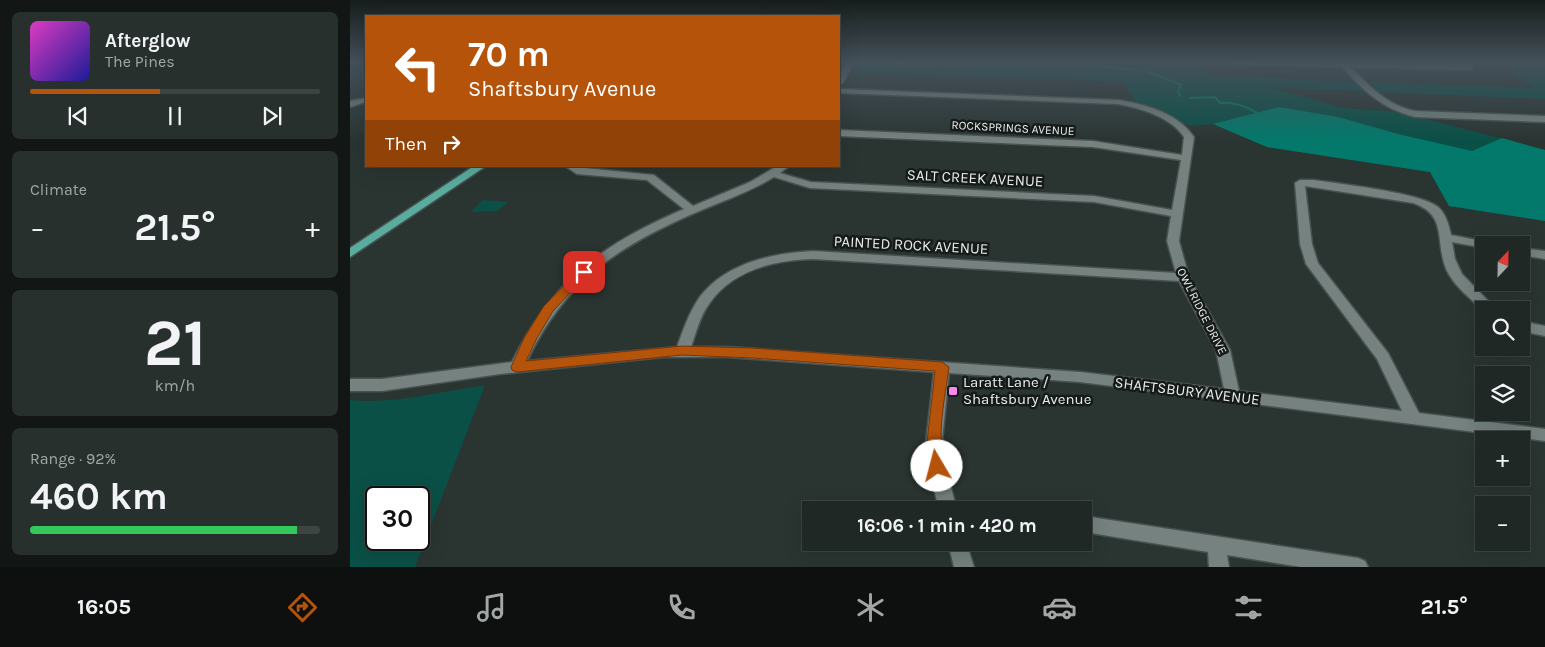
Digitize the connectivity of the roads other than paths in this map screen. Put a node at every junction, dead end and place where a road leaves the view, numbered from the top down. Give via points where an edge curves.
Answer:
1 (1367, 88) edge
2 (840, 91) edge
3 (365, 100) edge
4 (350, 104) edge
5 (1545, 119) edge
6 (840, 133) edge
7 (1185, 158) junction
8 (479, 167) edge
9 (571, 167) edge
10 (783, 167) edge
11 (773, 174) junction
12 (692, 210) junction
13 (1176, 214) junction
14 (1445, 237) junction
15 (1475, 243) edge
16 (1530, 252) edge
17 (350, 253) edge
18 (1545, 255) edge
19 (1183, 277) junction
20 (1481, 301) edge
21 (1530, 328) edge
22 (1545, 331) edge
23 (682, 351) junction
24 (517, 367) junction
25 (942, 367) junction
26 (350, 385) edge
27 (1233, 396) junction
28 (1414, 419) junction
29 (1545, 435) edge
30 (946, 501) edge
31 (1092, 525) edge
32 (1216, 545) junction
33 (960, 551) edge
34 (964, 567) edge
35 (1219, 567) edge
36 (1358, 567) edge

1 - 5 street via 1382,103 1415,114
2 - 7 street, OWL RIDGE DRIVE via 1125,103 1145,109 1184,129 1189,137
3 - 4 street
6 - 7 street, ROCKSPRINGS AVENUE via 1093,144
7 - 13 street, OWL RIDGE DRIVE
8 - 17 main road
9 - 12 street via 577,172 650,177
10 - 11 street
11 - 12 street
11 - 13 street, SALT CREEK AVENUE via 810,184 1094,199
12 - 24 street via 624,242 578,276 549,309
13 - 19 street, OWL RIDGE DRIVE via 1173,240
14 - 15 street
14 - 20 street via 1456,275
14 - 28 street via 1439,212 1424,202 1300,183 1306,244 1312,264 1383,357
16 - 18 street
19 - 23 street, PAINTED ROCK AVENUE via 813,255 788,257 746,269 715,289 697,313
19 - 27 street, OWL RIDGE DRIVE via 1223,350
21 - 22 street
23 - 24 street, SHAFTSBURY AVENUE
23 - 25 street, SHAFTSBURY AVENUE via 744,352
24 - 26 street, SHAFTSBURY AVENUE via 382,385
25 - 27 street, SHAFTSBURY AVENUE via 1080,377
25 - 30 street via 934,451
27 - 28 street, SHAFTSBURY AVENUE
28 - 29 street, SHAFTSBURY AVENUE
31 - 32 street
32 - 35 street
32 - 36 street
33 - 34 street

